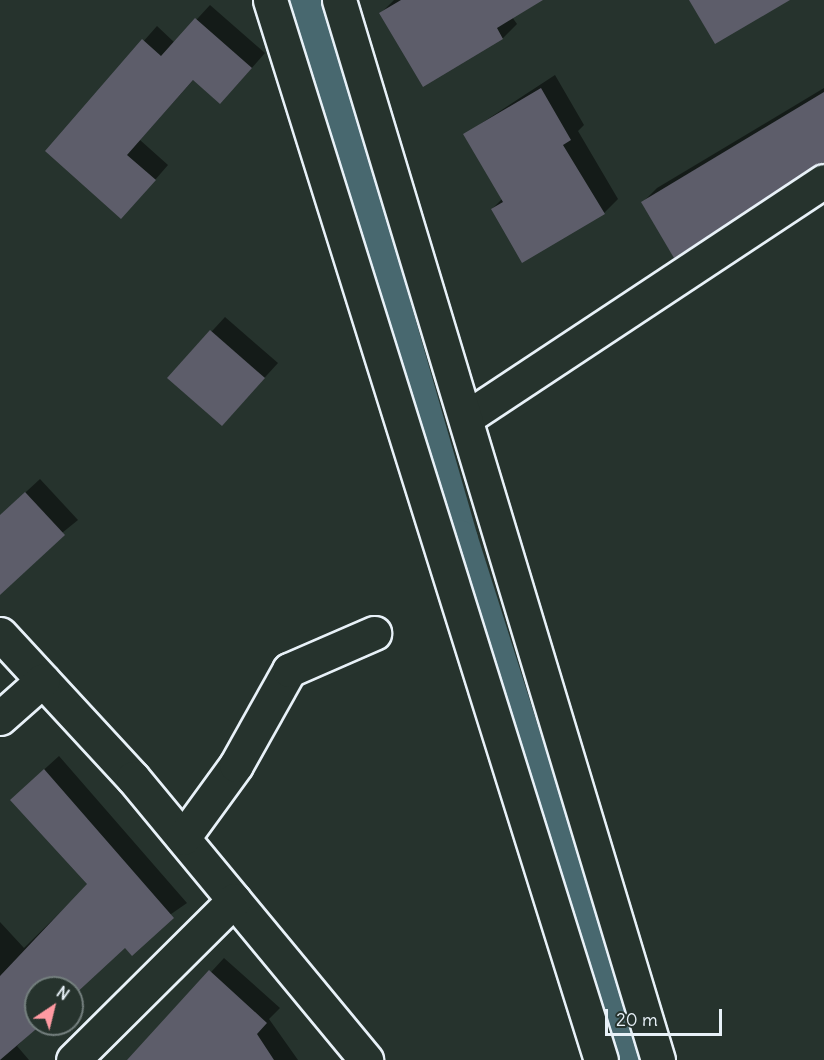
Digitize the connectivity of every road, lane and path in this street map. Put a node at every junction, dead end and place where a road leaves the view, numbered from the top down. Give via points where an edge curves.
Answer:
1 (270, 0) edge
2 (339, 0) edge
3 (824, 181) edge
4 (466, 418) junction
5 (374, 633) dead end
6 (0, 634) edge
7 (43, 680) junction
8 (0, 718) edge
9 (183, 838) junction
10 (234, 900) junction
11 (72, 1060) edge
12 (366, 1060) edge
13 (601, 1060) edge
14 (658, 1060) edge

1 - 13 main road
2 - 4 main road
3 - 4 main road
4 - 14 main road
5 - 9 main road via 288,670 236,765
6 - 7 main road
7 - 8 main road
7 - 9 main road
9 - 10 main road
10 - 11 main road
10 - 12 main road

